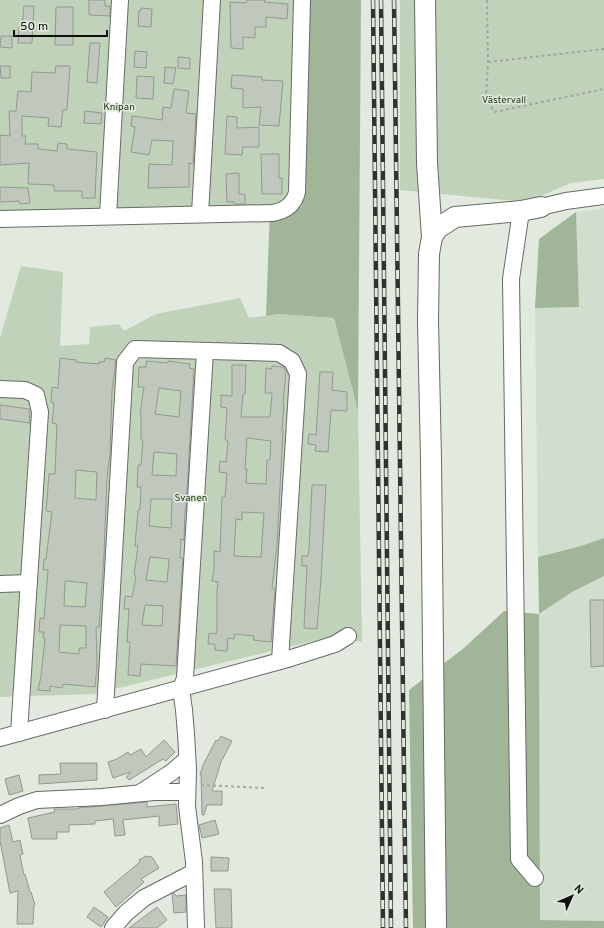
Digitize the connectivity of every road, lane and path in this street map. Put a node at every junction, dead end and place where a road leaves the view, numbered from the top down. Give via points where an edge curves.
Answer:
1 (120, 0) edge
2 (212, 0) edge
3 (302, 0) edge
4 (425, 0) edge
5 (487, 0) edge
6 (604, 49) edge
7 (488, 62) junction
8 (604, 89) edge
9 (604, 196) edge
10 (541, 207) joint
11 (522, 211) junction
12 (200, 214) junction
13 (108, 216) junction
14 (0, 219) edge
15 (432, 237) junction
16 (205, 351) junction
17 (0, 389) edge
18 (28, 583) junction
19 (0, 584) edge
20 (348, 636) dead end
21 (280, 661) junction
22 (181, 689) junction
23 (105, 710) junction
24 (19, 733) junction
25 (0, 738) edge
26 (187, 759) junction
27 (187, 788) junction
28 (265, 788) dead end
29 (138, 794) junction
30 (0, 815) edge
31 (194, 872) junction
32 (535, 878) dead end
33 (112, 928) edge
34 (196, 928) edge
35 (436, 928) edge

1 - 13 street
2 - 12 street
3 - 12 street via 296,199 286,208 276,212
4 - 15 main road via 427,163
5 - 7 path
6 - 7 path
7 - 8 path via 486,96 494,112
9 - 10 street
10 - 11 main road
11 - 15 main road via 455,217 438,228
11 - 32 street via 511,279 520,859
12 - 13 street
13 - 14 street
15 - 35 main road via 429,254 428,321
16 - 21 street via 278,353 292,361 298,374
16 - 22 street via 185,678
16 - 23 street via 135,349 125,362
17 - 18 street via 25,390 36,395 40,412
18 - 19 street
18 - 24 street
20 - 21 street via 335,644
21 - 22 street
22 - 23 street
22 - 26 street
23 - 24 street
24 - 25 street
26 - 27 street
26 - 29 street
27 - 28 path
27 - 29 street
27 - 31 street
29 - 30 street via 37,800
31 - 33 street via 144,898
31 - 34 street

